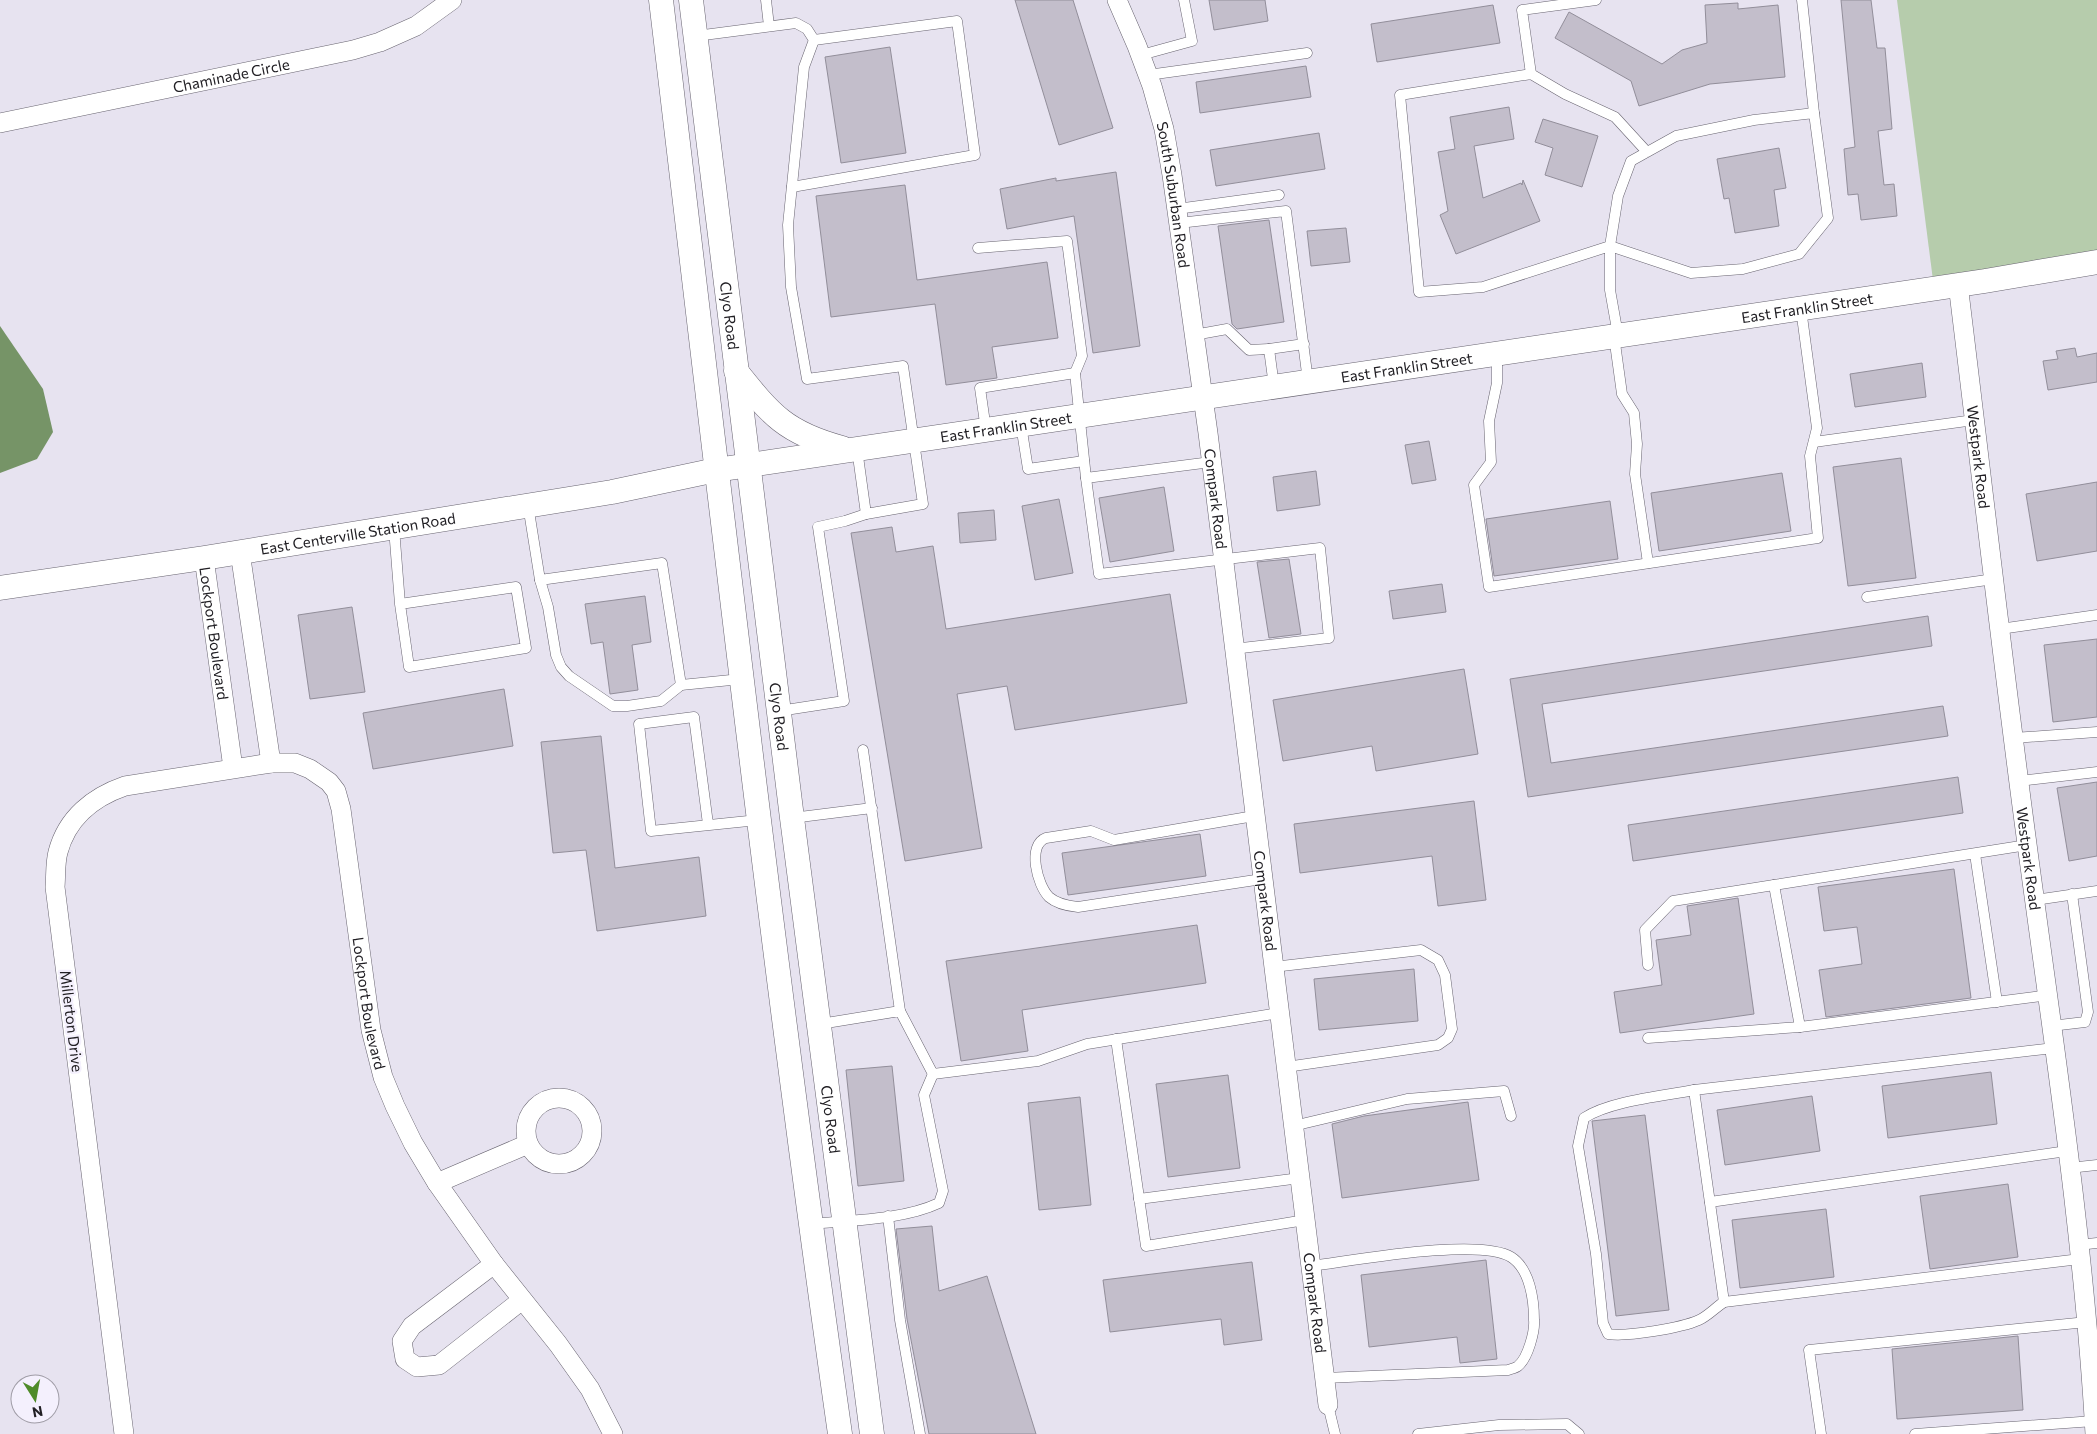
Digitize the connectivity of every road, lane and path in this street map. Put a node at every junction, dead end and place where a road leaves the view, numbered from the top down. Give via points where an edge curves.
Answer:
1 (452, 0) edge
2 (661, 0) edge
3 (692, 0) edge
4 (766, 0) edge
5 (1184, 0) edge
6 (1596, 0) edge
7 (1802, 0) edge
8 (1119, 1) edge
9 (769, 26) junction
10 (696, 36) junction
11 (814, 40) junction
12 (1308, 53) dead end
13 (1141, 55) junction
14 (1531, 74) junction
15 (1148, 75) junction
16 (1814, 113) junction
17 (0, 123) edge
18 (1647, 152) junction
19 (792, 187) junction
20 (1280, 195) dead end
21 (1178, 216) junction
22 (1610, 246) junction
23 (978, 248) dead end
24 (2097, 262) edge
25 (1958, 284) junction
26 (1801, 308) junction
27 (1194, 335) junction
28 (1616, 336) junction
29 (1304, 344) junction
30 (1269, 349) junction
31 (1497, 353) junction
32 (736, 370) junction
33 (1075, 374) junction
34 (1308, 381) junction
35 (1274, 386) junction
36 (1203, 397) junction
37 (1080, 416) junction
38 (1974, 420) junction
39 (1021, 425) junction
40 (986, 430) junction
41 (914, 441) junction
42 (1814, 442) junction
43 (855, 450) junction
44 (1084, 461) junction
45 (1211, 462) junction
46 (748, 466) junction
47 (716, 470) junction
48 (1086, 478) junction
49 (528, 505) junction
50 (866, 514) junction
51 (394, 527) junction
52 (240, 552) junction
53 (204, 558) junction
54 (1222, 558) junction
55 (1648, 563) junction
56 (1994, 579) junction
57 (540, 580) junction
58 (0, 588) edge
59 (1867, 597) dead end
60 (400, 604) junction
61 (2097, 615) edge
62 (2000, 629) junction
63 (1233, 649) junction
64 (741, 679) junction
65 (681, 685) junction
66 (779, 711) junction
67 (2097, 732) edge
68 (2014, 738) junction
69 (862, 750) dead end
70 (271, 763) junction
71 (233, 768) junction
72 (2097, 772) edge
73 (2019, 781) junction
74 (872, 808) junction
75 (1254, 816) junction
76 (792, 818) junction
77 (758, 820) junction
78 (708, 824) junction
79 (2027, 845) junction
80 (1975, 854) junction
81 (1262, 879) junction
82 (1774, 885) junction
83 (2097, 891) edge
84 (2072, 894) junction
85 (2035, 900) junction
86 (1648, 965) dead end
87 (1273, 967) junction
88 (2048, 995) junction
89 (1997, 1002) junction
90 (900, 1012) junction
91 (1279, 1013) junction
92 (820, 1024) junction
93 (2052, 1026) junction
94 (1800, 1027) junction
95 (1648, 1038) dead end
96 (1116, 1039) junction
97 (2054, 1048) junction
98 (1286, 1067) junction
99 (933, 1074) junction
100 (1694, 1090) junction
101 (1511, 1116) dead end
102 (1293, 1126) junction
103 (528, 1144) dead end
104 (2068, 1160) junction
105 (2097, 1165) edge
106 (1300, 1178) junction
107 (437, 1183) junction
108 (1139, 1199) junction
109 (1710, 1202) junction
110 (888, 1216) junction
111 (1305, 1220) junction
112 (845, 1221) junction
113 (810, 1224) junction
114 (2085, 1249) edge
115 (494, 1264) junction
116 (1311, 1266) junction
117 (522, 1300) junction
118 (1724, 1302) junction
119 (2087, 1322) junction
120 (2093, 1350) edge
121 (1325, 1378) junction
122 (2095, 1387) edge
123 (1328, 1405) joint
124 (1499, 1425) junction
125 (2094, 1428) edge
126 (124, 1434) edge
127 (613, 1434) edge
128 (840, 1434) edge
129 (872, 1434) edge
130 (920, 1434) edge
131 (1335, 1434) edge
132 (1418, 1434) edge
133 (1506, 1434) edge
134 (1579, 1434) edge
135 (1821, 1434) edge
136 (1914, 1434) edge

1 - 17 street, Chaminade Circle via 416,26 353,50
2 - 47 street
3 - 10 street, Clyo Road
4 - 9 lane
5 - 13 lane via 1192,41
6 - 14 lane via 1522,10
7 - 16 lane
8 - 13 street, South Suburban Road
9 - 10 lane
9 - 11 lane via 796,23 808,29
10 - 32 street, Clyo Road
11 - 19 lane via 804,67
11 - 19 lane via 957,21 974,155
12 - 15 lane
13 - 15 street, South Suburban Road
14 - 18 lane via 1615,117
14 - 22 lane via 1400,95 1419,292 1484,287
15 - 21 street, South Suburban Road via 1164,129
16 - 18 lane via 1754,120 1676,136
16 - 22 lane via 1828,218 1799,254 1743,269 1691,274
18 - 22 lane via 1631,161 1618,196
19 - 41 lane via 788,225 791,287 806,379 902,366
20 - 21 lane
21 - 27 street, South Suburban Road
21 - 29 lane via 1286,211
22 - 28 lane via 1610,290
23 - 33 lane via 1067,241 1082,356
24 - 25 street, East Franklin Street
25 - 26 street, East Franklin Street
25 - 38 street, Westpark Road
26 - 28 street, East Franklin Street
26 - 42 lane via 1817,428
27 - 30 lane via 1227,329 1249,350
27 - 36 street, South Suburban Road
28 - 31 street, East Franklin Street
28 - 55 lane via 1622,394 1634,413 1635,474
29 - 30 lane
29 - 34 lane
30 - 35 lane
31 - 34 street, East Franklin Street
31 - 55 lane via 1498,384 1489,421 1491,462 1474,485 1488,587
32 - 43 street via 765,408 787,426 816,441
32 - 46 street, Clyo Road
33 - 37 lane
33 - 40 lane via 980,388
34 - 35 street, East Franklin Street
35 - 36 street, East Franklin Street
36 - 37 street, East Franklin Street
36 - 45 street, Compark Road
37 - 39 street, East Franklin Street
37 - 44 lane
38 - 42 lane
38 - 56 street, Westpark Road
39 - 40 street, East Franklin Street
39 - 44 lane via 1028,469
40 - 41 street, East Franklin Street
41 - 43 street, East Franklin Street
41 - 50 lane via 923,504
42 - 55 lane via 1810,456 1818,538
43 - 46 street, East Franklin Street
43 - 50 lane
44 - 48 lane
45 - 48 lane
45 - 54 street, Compark Road
46 - 47 street, East Franklin Street
46 - 66 street, Clyo Road
47 - 49 street, East Centerville Station Road via 612,492
47 - 64 street
48 - 54 lane via 1099,574
49 - 51 street, East Centerville Station Road
49 - 57 lane
50 - 66 lane via 818,527 844,701
51 - 52 street, East Centerville Station Road
51 - 60 lane
52 - 53 street, East Centerville Station Road
52 - 70 street
53 - 58 street, East Centerville Station Road
53 - 71 street, Lockport Boulevard
54 - 63 street, Compark Road
54 - 63 lane via 1320,548 1329,638
56 - 59 lane
56 - 62 street, Westpark Road
57 - 65 lane via 556,655 568,676 613,706 661,701
57 - 65 lane via 662,563
60 - 60 lane via 409,667 526,648 516,587
61 - 62 lane
62 - 68 street, Westpark Road
63 - 75 street, Compark Road
64 - 65 lane
64 - 77 street
66 - 76 street, Clyo Road
67 - 68 lane
68 - 73 street, Westpark Road
69 - 74 lane
70 - 71 street, Millerton Drive
70 - 107 street, Lockport Boulevard via 295,764 310,769 336,791 371,1030 383,1077 413,1143
71 - 126 street, Millerton Drive via 124,786 108,792 87,805 73,820 57,854 54,887
72 - 73 lane
73 - 79 street, Westpark Road
74 - 76 lane
74 - 90 lane
75 - 81 street, Compark Road
75 - 81 lane via 1114,840 1091,831 1046,838 1036,846 1036,859 1040,882 1050,898 1078,907
76 - 92 street, Clyo Road
77 - 78 lane
77 - 113 street
78 - 78 lane via 651,831 639,724 694,717
79 - 80 lane
79 - 85 street, Westpark Road
80 - 82 lane
80 - 89 lane
81 - 87 street, Compark Road
82 - 86 lane via 1673,901 1645,930
82 - 94 lane
83 - 84 lane
84 - 85 lane
84 - 93 lane via 2088,1012 2085,1022
85 - 88 street, Westpark Road
87 - 91 street, Compark Road
87 - 98 lane via 1421,950 1438,960 1445,975 1452,1028 1448,1038 1438,1045
88 - 89 lane
88 - 93 street, Westpark Road
89 - 94 lane
90 - 92 lane
90 - 99 lane
91 - 96 lane
91 - 98 street, Compark Road
92 - 112 street, Clyo Road
93 - 97 street, Westpark Road
94 - 95 lane
96 - 99 lane via 1087,1044 1038,1060
96 - 108 lane
97 - 100 lane
97 - 104 street, Westpark Road
98 - 102 street, Compark Road
99 - 110 lane via 924,1095 943,1191 939,1203 928,1209
100 - 109 lane
100 - 118 lane via 1617,1105 1584,1118 1578,1146 1596,1254 1603,1323 1608,1334 1620,1336 1699,1320
101 - 102 lane via 1504,1091 1407,1099
102 - 106 street, Compark Road
103 - 107 street
104 - 105 lane
104 - 109 lane
104 - 114 street, Westpark Road
106 - 108 lane
106 - 111 street, Compark Road
107 - 115 street, Lockport Boulevard
108 - 111 lane via 1146,1246
109 - 118 lane
110 - 112 lane
110 - 130 lane via 900,1320
111 - 116 street, Compark Road
112 - 113 lane
112 - 129 street, Clyo Road
113 - 128 street
114 - 118 lane
114 - 119 street, Westpark Road
115 - 117 street, Lockport Boulevard
115 - 117 street via 412,1326 402,1341 405,1359 418,1368 439,1365
116 - 121 street, Compark Road
116 - 121 lane via 1407,1254 1481,1249 1499,1252 1512,1258 1521,1269 1534,1304 1535,1324 1530,1347 1519,1365 1508,1370
117 - 127 street, Lockport Boulevard via 590,1389
119 - 120 street, Westpark Road
119 - 135 lane via 1809,1350
120 - 122 street, Westpark Road
121 - 123 street, Compark Road
122 - 125 street, Westpark Road
123 - 131 lane
124 - 132 lane
124 - 133 lane
124 - 134 lane via 1567,1424
125 - 136 lane

